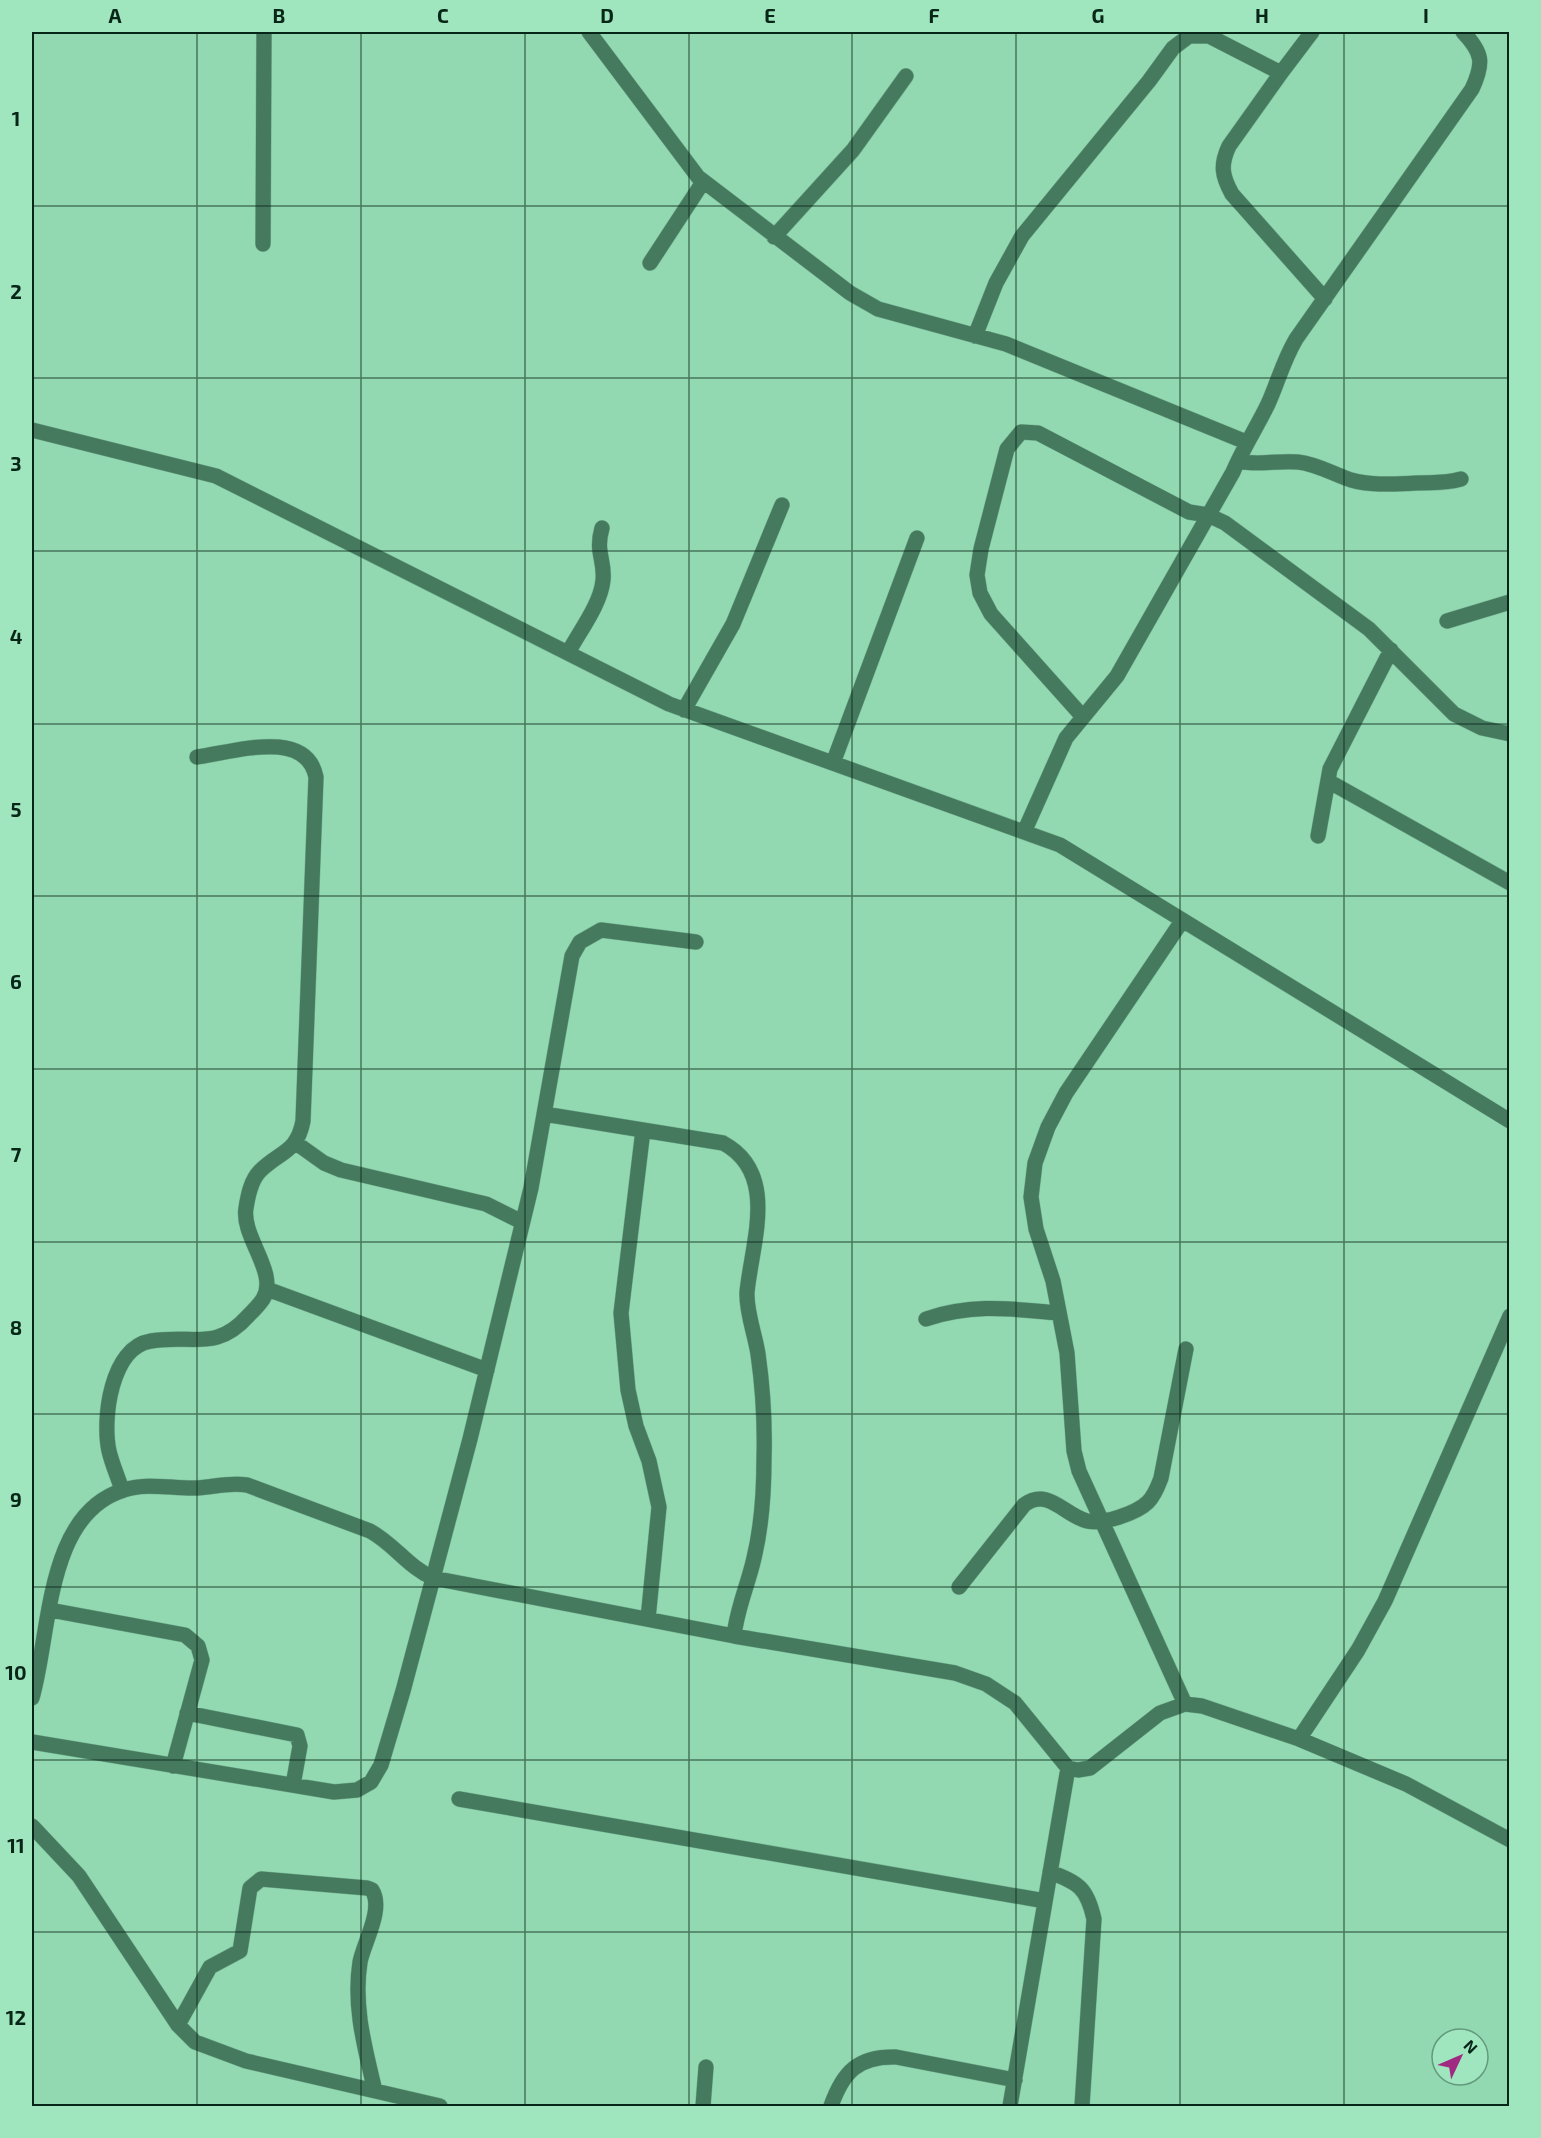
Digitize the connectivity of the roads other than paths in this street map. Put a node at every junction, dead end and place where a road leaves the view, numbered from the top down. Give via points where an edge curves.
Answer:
1 (264, 32) edge
2 (589, 32) edge
3 (1312, 32) edge
4 (1463, 32) edge
5 (1281, 73) junction
6 (906, 76) dead end
7 (703, 182) junction
8 (774, 237) junction
9 (263, 244) dead end
10 (650, 263) dead end
11 (1324, 299) junction
12 (975, 336) junction
13 (32, 430) edge
14 (1246, 442) junction
15 (1238, 461) junction
16 (1461, 479) dead end
17 (782, 505) dead end
18 (1208, 515) junction
19 (602, 528) dead end
20 (917, 538) dead end
21 (1509, 602) edge
22 (1447, 621) dead end
23 (1391, 651) junction
24 (568, 653) junction
25 (684, 710) junction
26 (1083, 717) junction
27 (1509, 734) edge
28 (197, 757) dead end
29 (833, 762) junction
30 (1328, 781) junction
31 (1025, 830) junction
32 (1318, 836) dead end
33 (1509, 883) edge
34 (1182, 921) junction
35 (696, 942) dead end
36 (544, 1114) junction
37 (1509, 1121) edge
38 (643, 1130) junction
39 (296, 1143) junction
40 (522, 1222) junction
41 (267, 1288) junction
42 (1059, 1313) junction
43 (1509, 1316) edge
44 (926, 1319) dead end
45 (1186, 1349) dead end
46 (487, 1370) junction
47 (122, 1490) junction
48 (1100, 1521) junction
49 (433, 1578) junction
50 (959, 1587) dead end
51 (50, 1610) junction
52 (648, 1619) junction
53 (734, 1636) junction
54 (32, 1698) edge
55 (1185, 1704) junction
56 (187, 1713) junction
57 (1299, 1739) junction
58 (32, 1742) edge
59 (173, 1766) junction
60 (1068, 1768) junction
61 (293, 1785) junction
62 (459, 1799) dead end
63 (32, 1826) edge
64 (1509, 1840) edge
65 (1050, 1872) junction
66 (1046, 1901) junction
67 (178, 2025) junction
68 (706, 2067) dead end
69 (1015, 2080) junction
70 (375, 2091) junction
71 (440, 2106) edge
72 (703, 2106) edge
73 (831, 2106) edge
74 (1010, 2106) edge
75 (1082, 2106) edge

1 - 9 street
2 - 7 street
3 - 5 street
4 - 11 street via 1480,56 1480,71 1472,89
5 - 11 street via 1228,146 1222,159 1222,176 1232,194
5 - 12 street via 1209,36 1181,40 1023,236 996,283
6 - 8 street via 853,150
7 - 8 street
7 - 10 street
8 - 12 street via 849,293 878,309
11 - 14 street via 1288,354 1270,400
12 - 14 street via 1006,344
13 - 24 street via 216,476
14 - 15 street
15 - 16 street via 1253,465 1312,464 1351,480 1390,486 1441,485
15 - 18 street
17 - 25 street via 733,624
18 - 23 street via 1225,523 1369,629
18 - 26 street via 1117,676
18 - 26 street via 1188,512 1038,433 1021,432 1013,439 981,549 977,574 980,593 991,614
19 - 24 street via 598,553 603,581 599,596
20 - 29 street
21 - 22 street
23 - 27 street via 1454,714 1482,728
23 - 30 street via 1340,748
24 - 25 street
25 - 29 street
26 - 31 street via 1066,738
28 - 39 street via 267,746 301,753 314,767 303,1121
29 - 31 street
30 - 32 street
30 - 33 street
31 - 34 street via 1060,844
34 - 37 street
34 - 42 street via 1066,1093 1035,1162 1030,1197
35 - 36 street via 601,930 580,942 572,956
36 - 38 street
36 - 40 street
38 - 52 street via 621,1313 628,1390 636,1426 650,1461 659,1507
38 - 53 street via 723,1143 741,1156 755,1181 758,1222 747,1292 764,1403 764,1471 761,1529 738,1606
39 - 40 street via 341,1170 486,1204
39 - 41 street via 261,1170 246,1205 246,1229 266,1274
40 - 46 street
41 - 46 street
41 - 47 street via 264,1299 223,1337 150,1341 130,1352 116,1372 110,1397 109,1449
42 - 44 street via 982,1307
42 - 48 street via 1067,1353 1074,1451
43 - 57 street via 1384,1602 1358,1650
45 - 48 street via 1157,1489 1137,1510
46 - 49 street
47 - 49 street via 144,1485 247,1485 370,1531
47 - 51 street via 99,1503 77,1524 59,1564
48 - 50 street via 1083,1520 1042,1498 1031,1499
48 - 55 street
49 - 52 street
49 - 61 street via 381,1765 371,1782 357,1790 334,1792
51 - 54 street
51 - 56 street via 191,1639 202,1660
52 - 53 street
53 - 60 street via 955,1673 986,1684 1015,1703
55 - 57 street via 1202,1706
55 - 60 street via 1160,1713 1090,1768
56 - 59 street
56 - 61 street via 297,1735 300,1746
57 - 64 street via 1406,1784
58 - 59 street
59 - 61 street
60 - 65 street
62 - 66 street
63 - 67 street via 79,1876
65 - 66 street
65 - 75 street via 1082,1889 1094,1919
66 - 69 street
67 - 70 street via 195,2042 212,2050
67 - 70 street via 210,1967 240,1951 254,1882 261,1879 367,1888 372,1890 377,1903 361,1958 358,2002 361,2035
68 - 72 street
69 - 73 street via 878,2056 848,2073
69 - 74 street
70 - 71 street

